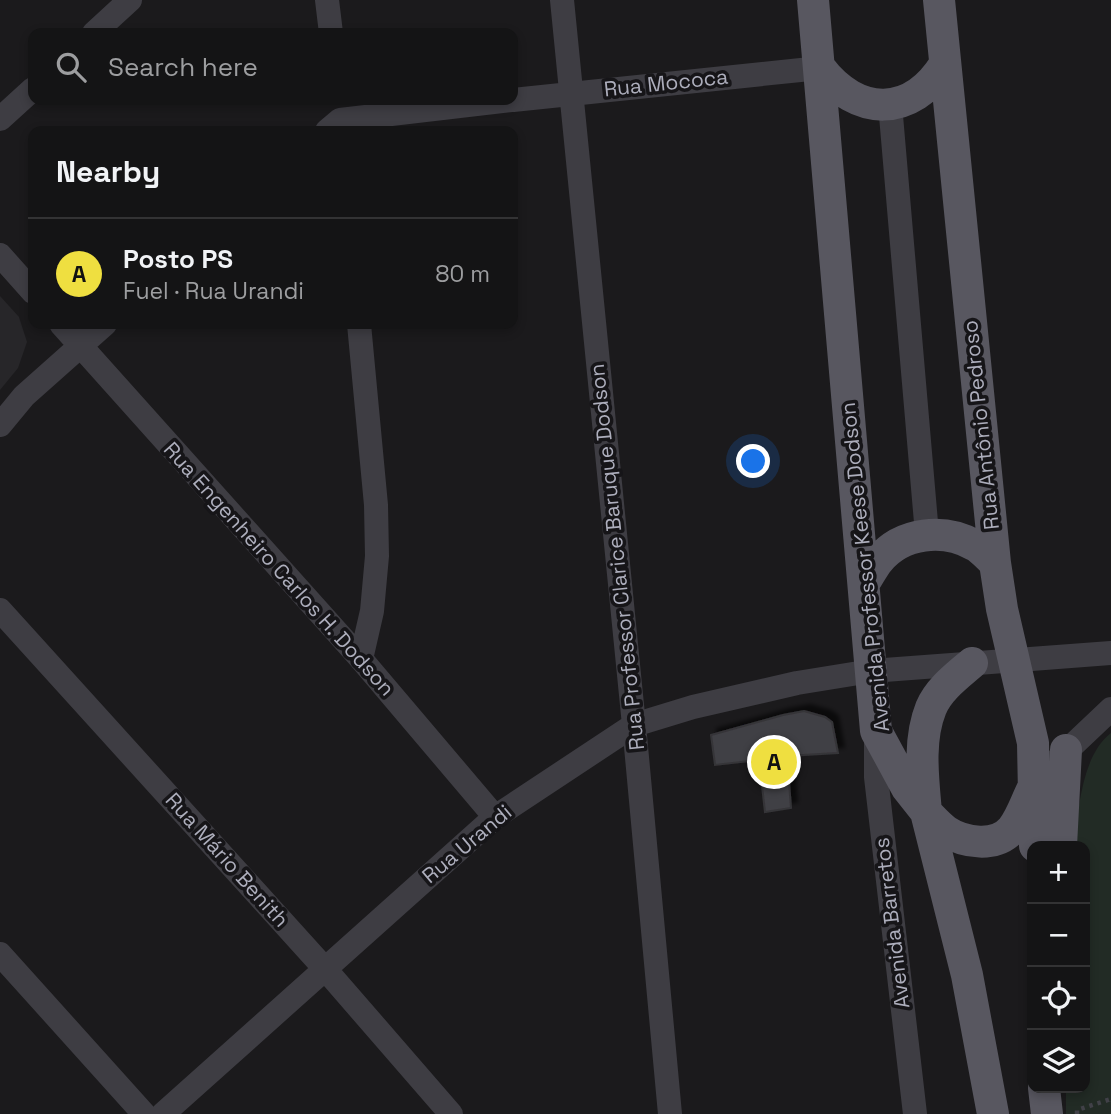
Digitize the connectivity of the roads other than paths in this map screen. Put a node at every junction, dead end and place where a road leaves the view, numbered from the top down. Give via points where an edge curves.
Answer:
1 (130, 0) edge
2 (327, 0) edge
3 (562, 0) edge
4 (813, 0) edge
5 (939, 0) edge
6 (99, 28) edge
7 (330, 28) edge
8 (944, 64) junction
9 (820, 68) junction
10 (570, 93) junction
11 (28, 94) edge
12 (518, 99) edge
13 (890, 104) junction
14 (470, 105) edge
15 (0, 119) edge
16 (336, 121) edge
17 (0, 255) edge
18 (28, 286) edge
19 (66, 329) edge
20 (99, 329) edge
21 (359, 329) edge
22 (80, 345) junction
23 (0, 425) edge
24 (927, 534) junction
25 (995, 563) junction
26 (864, 583) junction
27 (0, 610) edge
28 (1111, 653) edge
29 (361, 659) junction
30 (1015, 661) junction
31 (972, 663) junction
32 (871, 671) junction
33 (1111, 709) edge
34 (634, 725) junction
35 (876, 731) junction
36 (1066, 750) junction
37 (1035, 783) junction
38 (926, 812) junction
39 (495, 817) junction
40 (1035, 841) edge
41 (1061, 841) edge
42 (0, 954) edge
43 (326, 970) junction
44 (1044, 1093) edge
45 (144, 1114) edge
46 (163, 1114) edge
47 (450, 1114) edge
48 (670, 1114) edge
49 (915, 1114) edge
50 (993, 1114) edge
51 (1046, 1114) edge

1 - 6 street
2 - 7 street
3 - 10 street, Rua Professor Clarice Baruque Dodson
4 - 9 main road, Avenida Professor Keese Dodson
5 - 8 main road, Rua Antônio Pedroso
8 - 13 main road via 922,91
8 - 25 main road, Rua Antônio Pedroso
9 - 10 street, Rua Mococa
9 - 13 main road via 832,85 849,97
9 - 26 main road, Avenida Professor Keese Dodson
10 - 12 street, Rua Mococa
10 - 34 street, Rua Professor Clarice Baruque Dodson
11 - 15 street
13 - 24 street
14 - 16 street, Rua Mococa
17 - 18 street
19 - 22 street, Rua Engenheiro Carlos H. Dodson
20 - 22 street
21 - 29 street via 377,556 372,611
22 - 23 street via 24,396
22 - 29 street, Rua Engenheiro Carlos H. Dodson
24 - 25 main road via 953,536 976,546
24 - 26 main road via 901,542 880,558
25 - 30 main road, Rua Antônio Pedroso
26 - 32 main road, Avenida Professor Keese Dodson
27 - 43 street, Rua Mário Benith
28 - 30 street
29 - 39 street, Rua Engenheiro Carlos H. Dodson
30 - 31 street
30 - 37 main road, Rua Antônio Pedroso via 1033,743
31 - 32 street, Rua Urandi
31 - 38 main road via 931,707 924,737
32 - 34 street, Rua Urandi via 783,686
32 - 35 main road, Avenida Professor Keese Dodson
33 - 36 street
34 - 39 street, Rua Urandi
34 - 48 street, Rua Professor Clarice Baruque Dodson
35 - 38 main road, Avenida Professor Keese Dodson via 907,788
35 - 49 street, Avenida Barretos via 876,777
36 - 37 street
36 - 41 main road
37 - 38 main road via 1012,830 987,842 967,841 946,831
37 - 40 main road, Rua Antônio Pedroso
38 - 50 main road, Avenida Professor Keese Dodson via 967,975
39 - 43 street, Rua Urandi
42 - 45 street
43 - 46 street, Rua Urandi
43 - 47 street, Rua Mário Benith
44 - 51 main road

